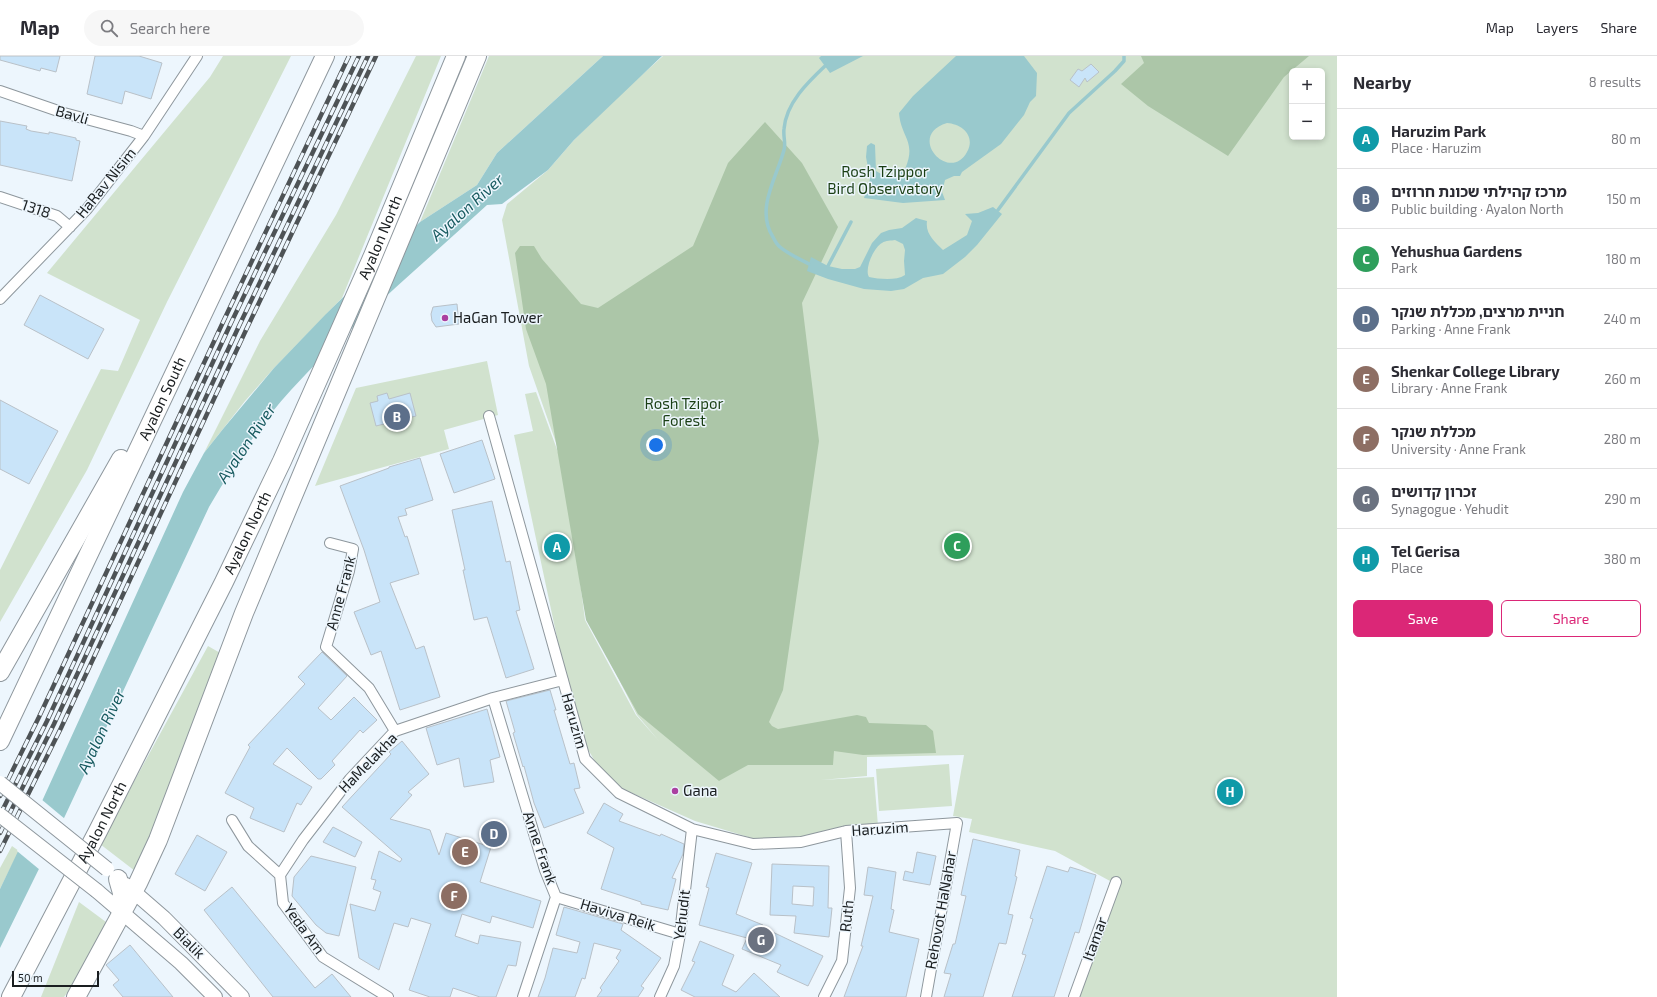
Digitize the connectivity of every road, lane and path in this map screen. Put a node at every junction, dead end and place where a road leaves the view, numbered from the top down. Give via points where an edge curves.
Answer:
1 (197, 56) edge
2 (325, 56) edge
3 (457, 56) edge
4 (477, 56) edge
5 (0, 91) edge
6 (144, 136) junction
7 (0, 197) edge
8 (70, 227) junction
9 (0, 299) edge
10 (192, 335) junction
11 (489, 416) dead end
12 (330, 542) dead end
13 (0, 672) edge
14 (563, 680) junction
15 (493, 698) junction
16 (395, 731) junction
17 (0, 741) edge
18 (0, 784) edge
19 (0, 815) edge
20 (232, 820) dead end
21 (956, 823) joint
22 (692, 829) junction
23 (846, 831) junction
24 (113, 874) junction
25 (280, 875) junction
26 (1116, 882) dead end
27 (133, 891) junction
28 (556, 897) junction
29 (121, 912) junction
30 (680, 934) junction
31 (11, 997) edge
32 (76, 997) edge
33 (215, 997) edge
34 (242, 997) edge
35 (388, 997) edge
36 (523, 997) edge
37 (660, 997) edge
38 (824, 997) edge
39 (926, 997) edge
40 (1074, 997) edge

1 - 6 street, HaRav Nisim
2 - 10 highway, Ayalon South
3 - 31 highway, Ayalon North via 306,407 224,582
4 - 27 highway via 244,613 158,840
5 - 6 street, Bavli
6 - 8 street, HaRav Nisim
7 - 8 street, 1318 via 57,216
8 - 9 street, HaRav Nisim
10 - 13 highway
10 - 17 highway, Ayalon South
11 - 14 street, Haruzim
12 - 16 street, Anne Frank via 353,549 326,647 369,688
14 - 15 street, HaMelakha
14 - 22 street, Haruzim via 585,759 618,793
15 - 16 street, HaMelakha
15 - 28 street, Anne Frank via 544,870
16 - 25 street, HaMelakha via 350,779 303,840
18 - 24 main road, Bialik, bridge
19 - 29 main road, Bialik, bridge
20 - 25 street via 248,846
21 - 23 street, Haruzim
21 - 39 street, Rehovot HaNahar
22 - 23 street, Haruzim via 753,844 801,842
22 - 30 street, Yehudit
23 - 38 street, Ruth via 850,888 842,961
24 - 27 main road, Bialik
24 - 29 highway via 122,893
25 - 35 street, Yeda Am via 283,903 323,957
26 - 40 street, Itamar
27 - 29 highway
27 - 34 main road, Bialik via 164,918
28 - 30 street, Haviva Reik
28 - 36 street, Anne Frank
29 - 32 highway
29 - 33 main road, Bialik via 181,963
30 - 37 street, Yehudit via 674,966

